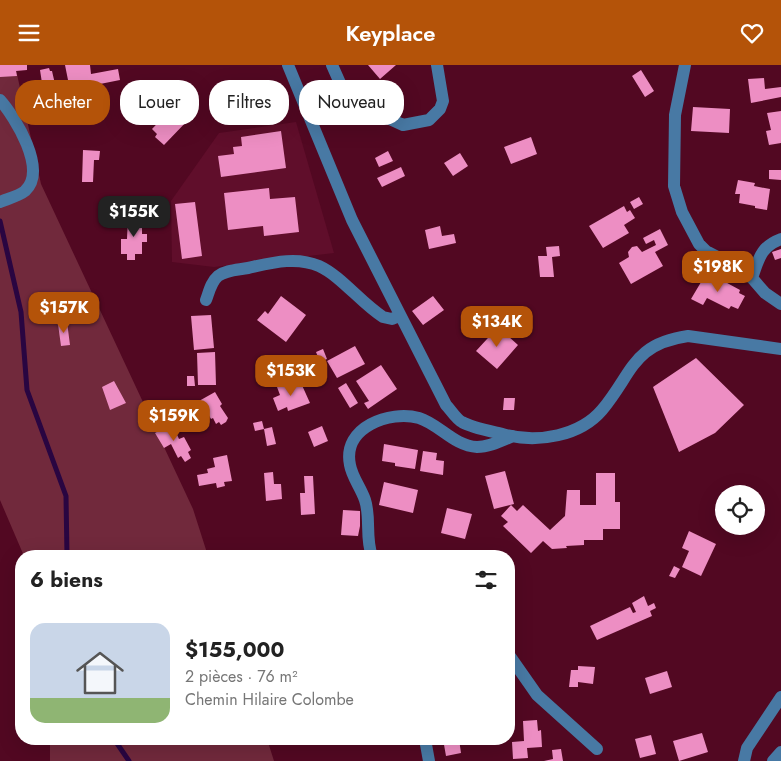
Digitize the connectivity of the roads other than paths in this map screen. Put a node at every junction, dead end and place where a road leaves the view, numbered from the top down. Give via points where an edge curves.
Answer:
1 (288, 65) edge
2 (332, 65) edge
3 (437, 65) edge
4 (685, 65) edge
5 (0, 100) edge
6 (3, 201) edge
7 (781, 239) edge
8 (752, 279) junction
9 (206, 300) dead end
10 (781, 304) edge
11 (399, 315) junction
12 (781, 349) edge
13 (513, 436) junction
14 (369, 550) edge
15 (515, 664) edge
16 (781, 697) edge
17 (425, 745) edge
18 (597, 749) dead end
19 (781, 753) edge
20 (429, 761) edge
21 (744, 761) edge
22 (773, 761) edge

1 - 11 street via 352,220
2 - 3 street via 351,97 366,108 403,125 428,120 440,109 443,101
4 - 8 street via 675,115 676,197 699,245
5 - 6 street via 30,150 33,170 24,191
7 - 8 street via 764,249
8 - 10 street
9 - 11 street via 212,283 227,272 282,261 302,262 320,267 382,317 392,319
11 - 13 street via 446,405 462,422
12 - 13 street via 688,336 674,338 647,350 633,363 602,410 590,422 555,436
13 - 14 street via 476,447 463,444 420,419 406,417 377,421 364,428 351,446 350,465 366,502
15 - 18 street via 537,695
16 - 21 street via 747,748
17 - 20 street
19 - 22 street

